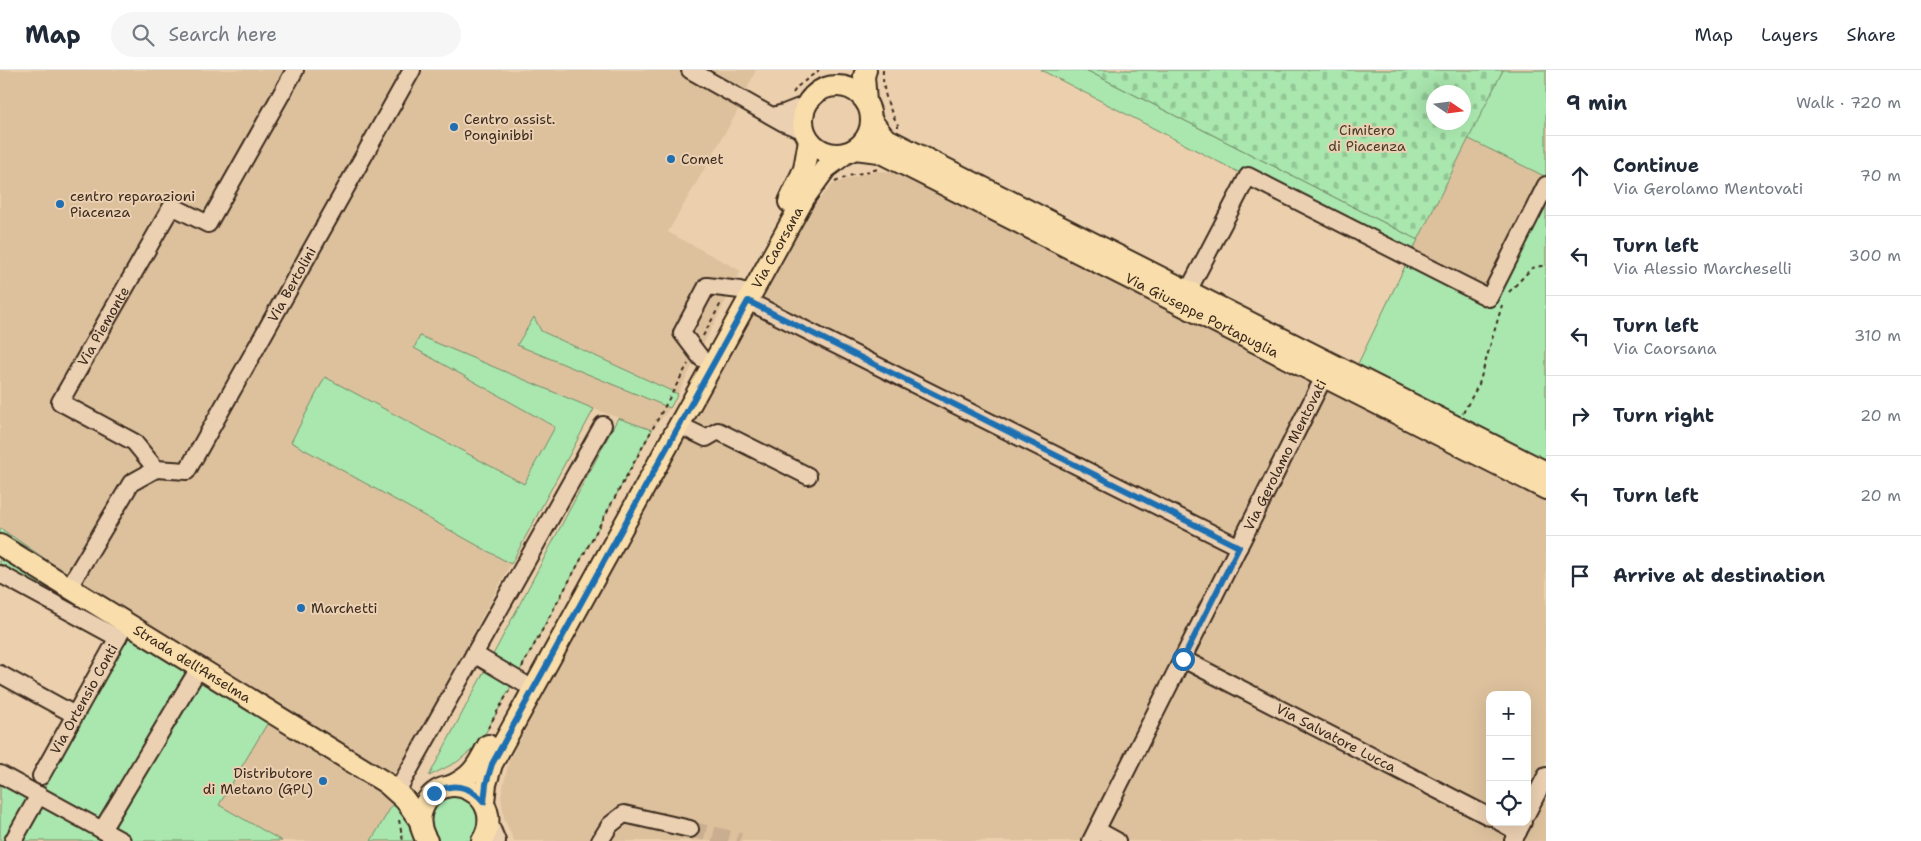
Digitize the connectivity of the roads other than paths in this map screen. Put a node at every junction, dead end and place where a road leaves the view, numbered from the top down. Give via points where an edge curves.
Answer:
1 (295, 70) edge
2 (412, 70) edge
3 (690, 70) edge
4 (845, 70) edge
5 (866, 70) edge
6 (824, 78) edge
7 (807, 104) junction
8 (869, 111) junction
9 (779, 114) junction
10 (807, 136) junction
11 (851, 151) junction
12 (1546, 185) edge
13 (1188, 291) junction
14 (741, 293) junction
15 (698, 354) junction
16 (1328, 370) junction
17 (603, 425) dead end
18 (679, 425) junction
19 (156, 469) junction
20 (1546, 472) edge
21 (808, 476) dead end
22 (1546, 489) edge
23 (0, 545) edge
24 (1239, 547) junction
25 (0, 574) edge
26 (69, 587) junction
27 (122, 630) junction
28 (474, 654) junction
29 (1183, 659) junction
30 (200, 668) junction
31 (0, 674) edge
32 (519, 681) junction
33 (74, 715) junction
34 (0, 774) edge
35 (40, 776) dead end
36 (1546, 776) edge
37 (397, 790) junction
38 (442, 790) junction
39 (39, 795) junction
40 (484, 802) junction
41 (1531, 805) edge
42 (1486, 815) edge
43 (489, 822) junction
44 (690, 829) tunnel mouth
45 (102, 830) junction
46 (423, 834) edge
47 (1094, 836) edge
48 (13, 841) edge
49 (122, 841) edge
50 (482, 841) edge
51 (497, 841) edge
52 (600, 841) edge
53 (1117, 841) edge

1 - 19 street, Via Piemonte via 208,224 172,206 60,402 134,442
2 - 19 street, Via Bertolini via 187,471
3 - 9 street
4 - 6 main road via 838,80
5 - 8 main road
6 - 7 main road
6 - 8 main road via 859,94
7 - 9 street
7 - 10 main road via 804,113
8 - 11 main road via 866,137
8 - 13 main road, Via Giuseppe Portapuglia via 885,138
9 - 10 street via 784,123
10 - 11 main road via 826,152
10 - 14 main road, Via Caorsana via 806,162 799,183
11 - 14 main road, Via Caorsana via 826,168
11 - 16 main road, Via Giuseppe Portapuglia via 879,152
12 - 13 street via 1489,298 1248,176
13 - 16 main road, Via Giuseppe Portapuglia
14 - 15 main road, Via Caorsana
14 - 15 street via 707,286 682,333
14 - 18 main road, Via Caorsana
14 - 24 street
15 - 32 main road, Via Caorsana
16 - 20 main road, Via Giuseppe Portapuglia via 1456,427
16 - 22 main road, Via Giuseppe Portapuglia
16 - 24 street, Via Gerolamo Mentovati
17 - 28 street
18 - 21 street via 706,438 718,430
18 - 40 main road, Via Caorsana via 492,764
19 - 26 street via 131,483
23 - 26 main road, Strada dell'Anselma
24 - 29 street, Via Gerolamo Mentovati
25 - 27 street
26 - 27 main road, Strada dell'Anselma
27 - 30 main road, Strada dell'Anselma
27 - 33 street, Via Ortensio Conti
28 - 32 street
28 - 37 street
29 - 42 street, Via Salvatore Lucca
29 - 47 street, Via Gerolamo Mentovati
30 - 37 main road, Strada dell'Anselma
30 - 45 street
31 - 33 street
32 - 38 main road, Via Caorsana via 476,768 465,779
33 - 35 street, Via Ortensio Conti
34 - 39 street
36 - 41 street
37 - 38 main road, Strada dell'Anselma
37 - 46 main road, Strada dell'Anselma
38 - 40 main road, Strada dell'Anselma via 460,786 470,789
38 - 46 main road via 426,801 421,811
39 - 45 street
39 - 48 street
40 - 43 main road
43 - 50 main road
43 - 51 street
44 - 52 street via 624,814 610,825
45 - 49 street
47 - 53 street

